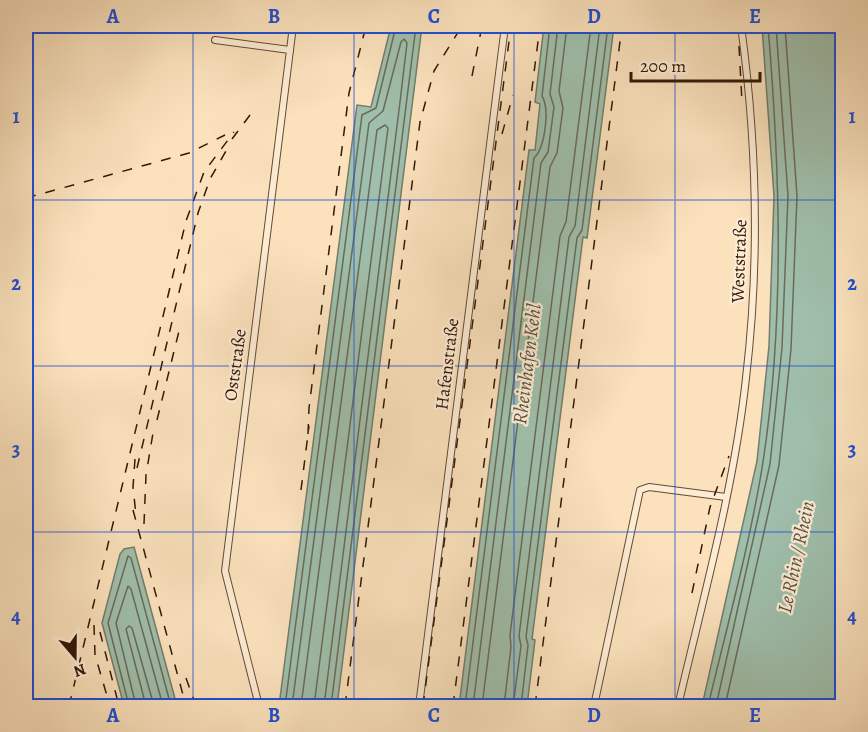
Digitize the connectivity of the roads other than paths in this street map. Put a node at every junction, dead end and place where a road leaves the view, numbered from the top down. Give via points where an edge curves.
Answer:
1 (293, 26) edge
2 (505, 26) edge
3 (741, 26) edge
4 (215, 40) dead end
5 (290, 50) junction
6 (726, 496) junction
7 (259, 706) edge
8 (419, 706) edge
9 (594, 706) edge
10 (678, 706) edge

1 - 5 street, Oststraße
2 - 8 street, Hafenstraße
3 - 6 street, Weststraße via 754,158 755,251 746,379
4 - 5 street
5 - 7 street, Oststraße via 225,571
6 - 9 street via 649,487 640,490
6 - 10 street, Weststraße

